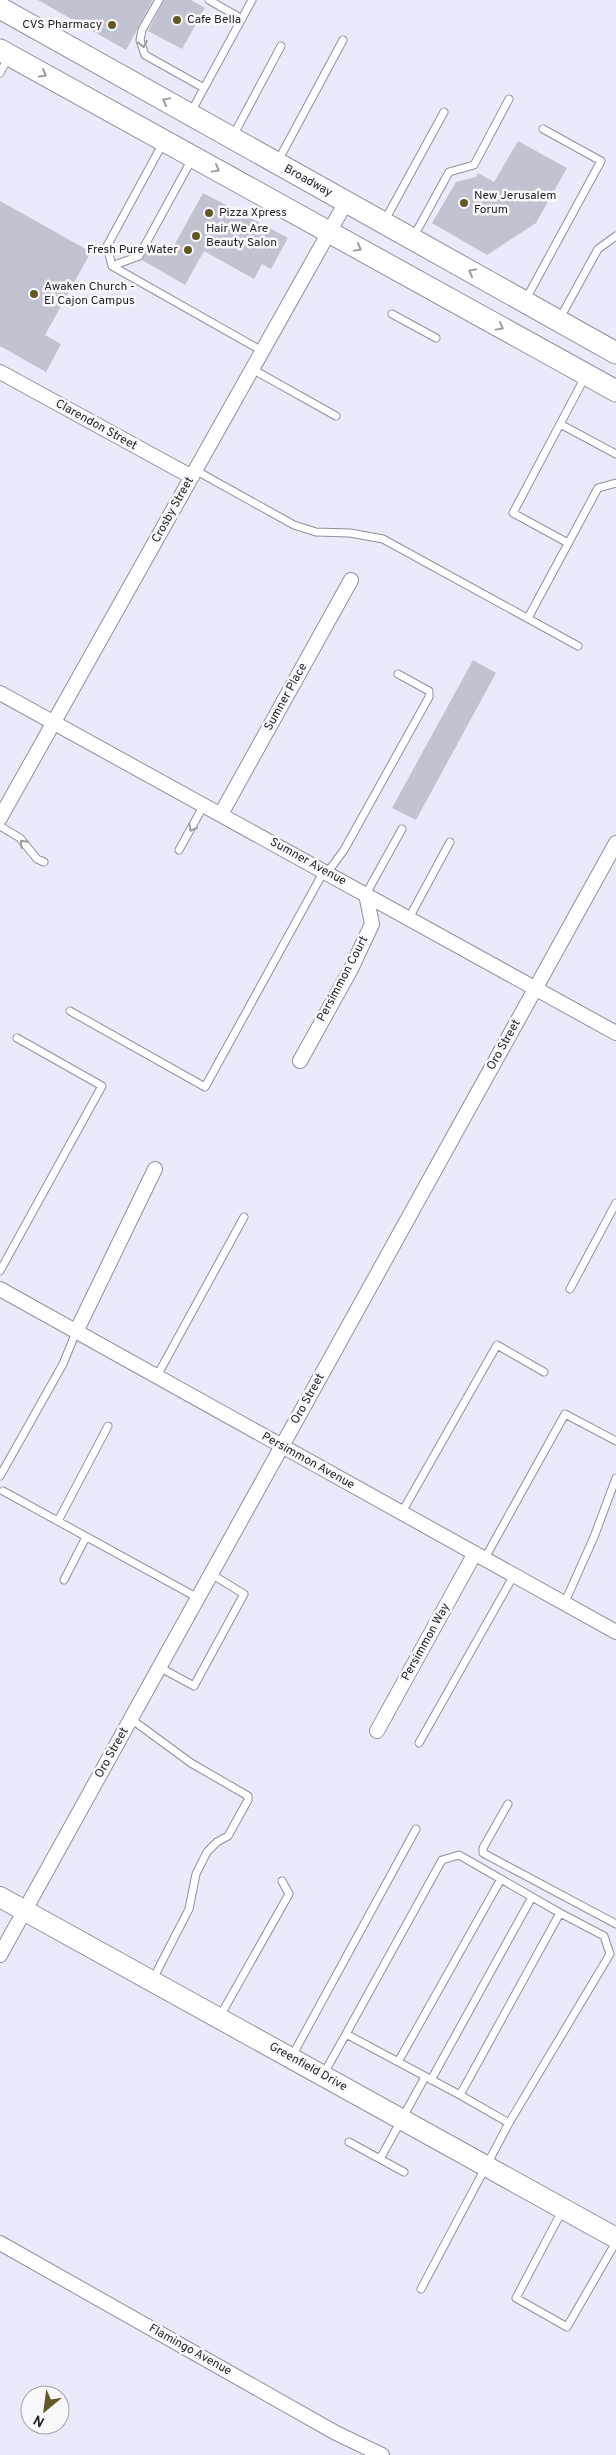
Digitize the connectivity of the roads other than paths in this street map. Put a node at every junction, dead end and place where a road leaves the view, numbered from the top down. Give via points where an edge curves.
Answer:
1 (159, 0) edge
2 (209, 0) edge
3 (252, 0) edge
4 (0, 8) edge
5 (242, 18) junction
6 (343, 40) dead end
7 (281, 46) dead end
8 (3, 60) edge
9 (204, 88) junction
10 (509, 99) dead end
11 (444, 112) dead end
12 (190, 114) junction
13 (543, 129) dead end
14 (232, 138) junction
15 (164, 140) junction
16 (193, 157) junction
17 (277, 163) junction
18 (346, 202) junction
19 (384, 223) junction
20 (329, 232) junction
21 (616, 236) edge
22 (413, 239) junction
23 (112, 266) junction
24 (525, 301) junction
25 (392, 314) dead end
26 (559, 320) junction
27 (436, 338) dead end
28 (262, 351) junction
29 (616, 352) edge
30 (252, 369) junction
31 (0, 372) edge
32 (586, 375) junction
33 (616, 391) edge
34 (336, 416) dead end
35 (560, 424) junction
36 (616, 454) edge
37 (193, 474) junction
38 (616, 483) edge
39 (568, 543) junction
40 (351, 580) dead end
41 (528, 618) junction
42 (578, 646) dead end
43 (398, 674) dead end
44 (0, 692) edge
45 (54, 721) junction
46 (205, 805) junction
47 (221, 814) junction
48 (0, 818) edge
49 (0, 826) edge
50 (402, 829) dead end
51 (450, 842) dead end
52 (616, 843) edge
53 (179, 850) dead end
54 (44, 862) dead end
55 (325, 872) junction
56 (366, 894) junction
57 (409, 918) junction
58 (536, 988) junction
59 (70, 1011) dead end
60 (616, 1033) edge
61 (17, 1038) dead end
62 (300, 1061) dead end
63 (155, 1169) dead end
64 (616, 1203) edge
65 (244, 1217) dead end
66 (0, 1270) edge
67 (0, 1289) edge
68 (570, 1289) dead end
69 (76, 1332) junction
70 (544, 1372) dead end
71 (156, 1376) junction
72 (108, 1426) dead end
73 (616, 1441) edge
74 (282, 1446) junction
75 (0, 1476) edge
76 (616, 1478) edge
77 (2, 1491) dead end
78 (402, 1512) junction
79 (58, 1521) junction
80 (86, 1537) junction
81 (480, 1556) junction
82 (211, 1574) junction
83 (514, 1575) junction
84 (64, 1580) dead end
85 (198, 1598) junction
86 (564, 1604) junction
87 (616, 1632) edge
88 (159, 1667) junction
89 (131, 1719) junction
90 (376, 1731) dead end
91 (419, 1743) dead end
92 (508, 1804) dead end
93 (416, 1829) dead end
94 (500, 1879) junction
95 (282, 1881) dead end
96 (0, 1897) edge
97 (532, 1897) junction
98 (24, 1910) junction
99 (560, 1913) junction
100 (616, 1924) edge
101 (0, 1954) edge
102 (152, 1981) junction
103 (219, 2018) junction
104 (346, 2034) junction
105 (291, 2058) junction
106 (398, 2062) junction
107 (322, 2075) junction
108 (428, 2078) junction
109 (460, 2095) junction
110 (402, 2119) junction
111 (509, 2123) junction
112 (348, 2142) dead end
113 (380, 2159) junction
114 (486, 2166) junction
115 (404, 2172) dead end
116 (563, 2208) junction
117 (616, 2238) edge
118 (616, 2242) edge
119 (0, 2243) edge
120 (421, 2289) dead end
121 (382, 2455) edge

1 -> 9 lane via 142,30 140,40 146,56
2 - 5 lane
3 - 5 lane
12 -> 4 main road, Broadway
5 - 9 lane
6 - 17 lane
7 - 14 lane
8 -> 15 main road
9 - 12 lane
10 - 22 lane via 474,166 449,172
11 - 19 lane
12 - 14 main road, Broadway
13 - 24 lane via 601,161
14 - 17 main road, Broadway
15 - 16 main road
15 - 23 lane via 107,246
16 -> 20 main road
16 - 23 lane via 138,256
17 - 18 main road, Broadway
18 - 19 main road, Broadway
18 - 20 street, Crosby Street
19 - 22 main road, Broadway
20 - 28 street, Crosby Street
20 -> 32 main road
21 - 26 lane via 598,249
24 -> 22 main road, Broadway
23 - 28 lane
24 - 26 main road, Broadway
25 - 27 lane
26 - 29 main road, Broadway
28 - 30 street, Crosby Street
30 - 34 lane
30 - 37 street, Crosby Street
31 - 37 street, Clarendon Street
32 - 33 main road
32 - 35 lane
35 - 36 lane
35 - 39 lane via 513,513
37 - 41 lane via 294,525 316,532 350,533 383,539
37 - 45 street, Crosby Street
38 - 39 lane via 598,488
39 - 41 lane
40 - 47 street, Sumner Place
41 - 42 lane
43 - 55 lane via 429,691 429,698 344,850
44 - 45 street, Sumner Avenue
45 - 46 street, Sumner Avenue
45 - 48 street, Crosby Street
46 - 47 street, Sumner Avenue
46 -> 53 lane
47 - 55 street, Sumner Avenue
54 -> 49 lane via 37,859 20,838
50 - 56 lane
51 - 57 lane
52 - 58 street, Oro Street
55 - 56 street, Sumner Avenue
55 - 59 lane via 205,1086
56 - 57 street, Sumner Avenue
56 - 62 street, Persimmon Court via 372,924
57 - 58 street, Sumner Avenue
58 - 60 street, Sumner Avenue
58 - 74 street, Oro Street
61 - 66 lane via 102,1086
63 - 69 street
64 - 68 lane
65 - 71 lane
67 - 69 street, Persimmon Avenue
69 - 71 street, Persimmon Avenue
69 - 75 lane via 63,1364
70 - 78 lane via 497,1344
71 - 74 street, Persimmon Avenue
72 - 79 lane
73 - 81 lane via 565,1414
74 - 78 street, Persimmon Avenue
74 - 82 street, Oro Street
76 - 86 lane
77 - 79 lane
78 - 81 street, Persimmon Avenue
79 - 80 lane
80 - 84 lane
80 - 85 lane
81 - 83 street, Persimmon Avenue
81 - 90 street, Persimmon Way
82 - 85 street, Oro Street
82 - 88 lane via 244,1594 194,1686
83 - 86 street, Persimmon Avenue
83 - 91 lane
85 - 88 street, Oro Street
86 - 87 street, Persimmon Avenue
88 - 89 street, Oro Street
89 - 98 street, Oro Street
89 - 102 lane via 192,1763 248,1796 228,1836 208,1852 196,1874 189,1909
92 - 100 lane via 483,1853
93 - 105 lane
94 - 97 lane
94 - 104 lane via 459,1855 442,1860
94 - 106 lane
95 - 103 lane via 289,1894
96 - 98 main road, Greenfield Drive
97 - 99 lane
97 - 108 lane
98 - 101 street, Oro Street
98 - 102 main road, Greenfield Drive
99 - 109 lane
99 - 111 lane via 604,1936 610,1954
102 - 103 main road, Greenfield Drive
103 - 105 main road, Greenfield Drive
104 - 106 lane
104 - 107 lane
105 - 107 main road, Greenfield Drive
106 - 108 lane
107 - 110 main road, Greenfield Drive
108 - 109 lane
108 - 110 lane
109 - 111 lane
110 - 113 lane
110 - 114 main road, Greenfield Drive
111 - 114 lane
112 - 113 lane
113 - 115 lane
114 - 116 main road, Greenfield Drive
114 - 120 lane
116 - 117 main road, Greenfield Drive
116 - 118 lane via 516,2298 567,2327
119 - 121 street, Flamingo Avenue via 336,2433

